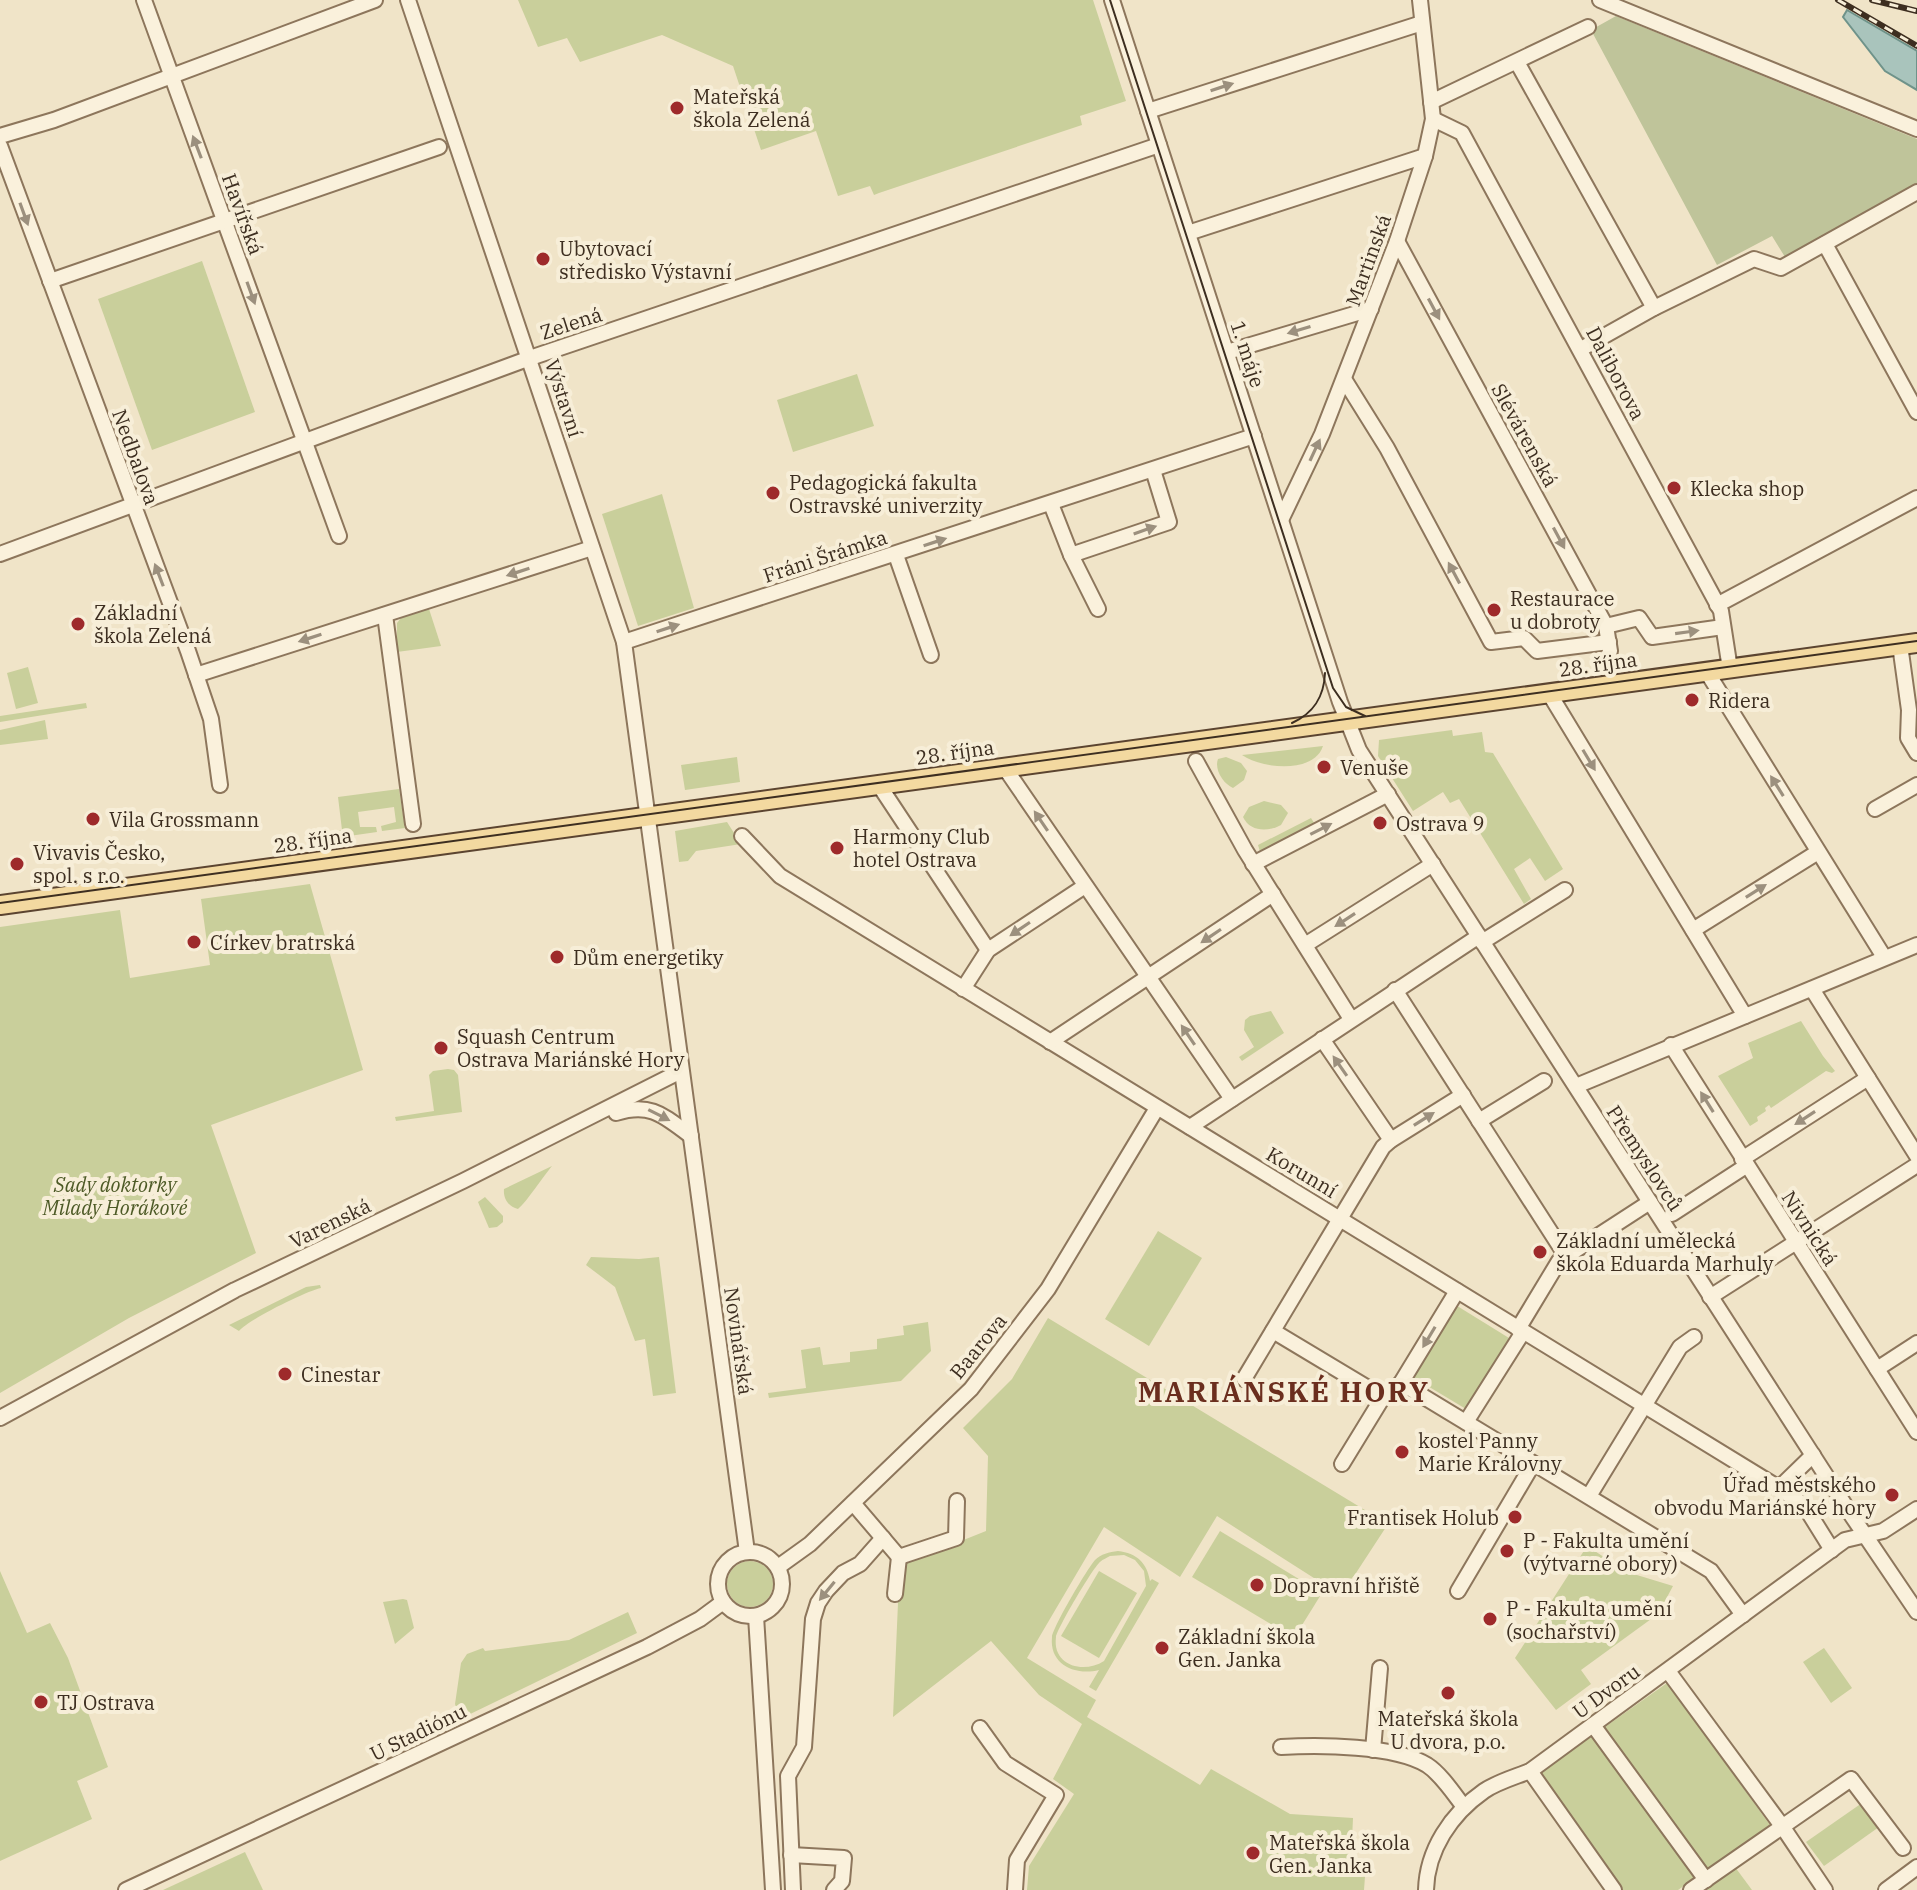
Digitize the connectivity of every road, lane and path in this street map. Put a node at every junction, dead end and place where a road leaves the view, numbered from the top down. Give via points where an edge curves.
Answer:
1 (144, 0) edge
2 (375, 0) edge
3 (408, 0) edge
4 (1112, 0) edge
5 (1420, 0) edge
6 (1600, 0) edge
7 (1422, 23) junction
8 (1588, 27) dead end
9 (1517, 62) junction
10 (170, 76) junction
11 (1431, 102) junction
12 (1148, 111) junction
13 (1433, 119) junction
14 (1917, 129) edge
15 (0, 136) edge
16 (1159, 145) junction
17 (0, 146) edge
18 (439, 147) dead end
19 (1425, 156) junction
20 (1916, 194) edge
21 (224, 220) junction
22 (1188, 233) junction
23 (1397, 241) junction
24 (1825, 244) junction
25 (50, 281) junction
26 (1654, 308) junction
27 (1371, 309) junction
28 (1581, 349) junction
29 (1227, 352) junction
30 (530, 358) junction
31 (1344, 379) junction
32 (1917, 412) edge
33 (1254, 436) junction
34 (304, 442) junction
35 (1153, 470) junction
36 (1917, 498) edge
37 (132, 504) junction
38 (1051, 504) junction
39 (1281, 520) junction
40 (339, 536) dead end
41 (592, 548) junction
42 (0, 554) edge
43 (896, 555) junction
44 (1071, 555) junction
45 (1717, 605) junction
46 (1098, 609) dead end
47 (385, 615) junction
48 (1606, 626) junction
49 (1723, 627) junction
50 (630, 640) junction
51 (1908, 644) edge
52 (931, 655) dead end
53 (1730, 669) junction
54 (1707, 672) junction
55 (196, 675) junction
56 (1549, 693) junction
57 (1346, 721) junction
58 (1917, 753) edge
59 (1196, 761) dead end
60 (1005, 768) junction
61 (220, 785) dead end
62 (879, 785) junction
63 (1917, 785) edge
64 (1388, 794) junction
65 (1875, 809) dead end
66 (646, 816) junction
67 (413, 824) dead end
68 (742, 836) dead end
69 (1818, 852) junction
70 (1253, 864) junction
71 (1433, 864) junction
72 (1085, 886) junction
73 (1565, 890) dead end
74 (1273, 894) junction
75 (0, 905) edge
76 (1693, 930) junction
77 (1480, 939) junction
78 (1305, 945) junction
79 (1917, 945) edge
80 (988, 950) junction
81 (1884, 957) junction
82 (1149, 978) junction
83 (963, 989) junction
84 (1812, 989) junction
85 (1395, 990) junction
86 (1745, 1016) junction
87 (1351, 1019) junction
88 (1322, 1039) junction
89 (1050, 1042) junction
90 (1671, 1045) junction
91 (681, 1071) junction
92 (1868, 1078) junction
93 (1544, 1081) dead end
94 (1576, 1086) junction
95 (1463, 1095) junction
96 (1232, 1099) junction
97 (1157, 1108) junction
98 (1479, 1121) junction
99 (1190, 1127) junction
100 (570, 1128) junction
101 (691, 1136) junction
102 (1391, 1140) junction
103 (1917, 1156) edge
104 (1744, 1162) junction
105 (1917, 1165) edge
106 (1650, 1202) junction
107 (1672, 1214) dead end
108 (1340, 1219) junction
109 (1796, 1243) junction
110 (1566, 1256) junction
111 (1457, 1291) junction
112 (1710, 1297) junction
113 (1520, 1330) junction
114 (1273, 1331) junction
115 (1694, 1337) dead end
116 (1917, 1343) edge
117 (1877, 1369) junction
118 (1244, 1379) dead end
119 (1401, 1383) junction
120 (1383, 1397) junction
121 (1643, 1407) junction
122 (0, 1418) edge
123 (1466, 1422) junction
124 (1917, 1432) edge
125 (1813, 1455) junction
126 (1342, 1464) dead end
127 (1533, 1464) junction
128 (1779, 1488) junction
129 (1589, 1496) junction
130 (957, 1501) dead end
131 (853, 1503) junction
132 (1917, 1509) edge
133 (883, 1538) junction
134 (1868, 1540) junction
135 (1832, 1550) junction
136 (747, 1552) junction
137 (899, 1557) junction
138 (778, 1567) junction
139 (1458, 1591) dead end
140 (895, 1594) dead end
141 (723, 1602) junction
142 (1917, 1612) edge
143 (1743, 1615) junction
144 (756, 1616) junction
145 (1380, 1668) dead end
146 (1668, 1671) junction
147 (1593, 1725) junction
148 (980, 1728) dead end
149 (1281, 1747) dead end
150 (1373, 1750) junction
151 (1530, 1771) junction
152 (1464, 1807) junction
153 (1782, 1826) junction
154 (1903, 1848) dead end
155 (791, 1855) junction
156 (1917, 1867) edge
157 (1706, 1880) junction
158 (126, 1890) edge
159 (773, 1890) edge
160 (793, 1890) edge
161 (834, 1890) edge
162 (1015, 1890) edge
163 (1426, 1890) edge
164 (1614, 1890) edge
165 (1691, 1890) edge
166 (1825, 1890) edge
167 (1886, 1890) edge

1 - 10 street, Havířská
2 - 10 street
3 - 30 street, Výstavní
4 - 12 street, 1. máje
5 - 7 street, Martinská
6 - 14 street
7 - 11 street, Martinská
12 -> 7 street
8 - 9 street
9 - 11 street
9 - 26 street
10 - 15 street
21 -> 10 street, Havířská
11 - 13 street, Martinská
12 - 16 street, 1. máje
13 - 19 street, Martinská
13 - 28 street, Daliborova via 1462,133
16 - 22 street, 1. máje
16 - 30 street, Zelená
17 -> 25 street, Nedbalova
18 - 21 street
19 - 22 street
19 - 23 street, Martinská
20 - 24 street
21 - 25 street
21 -> 34 street, Havířská
22 - 29 street, 1. máje
23 - 27 street, Martinská
23 -> 48 street, Slévárenská
24 - 26 street via 1781,268 1754,259
24 - 32 street
25 - 37 street, Nedbalova
26 - 28 street
27 -> 29 street
27 - 31 street, Martinská
28 - 45 street, Daliborova
29 - 33 street, 1. máje
30 - 34 street, Zelená
30 - 41 street, Výstavní
39 -> 31 street, Martinská
48 -> 31 street, Slévárenská via 1609,646 1537,651 1524,638 1491,642
33 - 35 street, Fráni Šrámka
33 - 39 street, 1. máje
34 - 37 street, Zelená
34 - 40 street, Havířská
35 - 38 street, Fráni Šrámka
44 -> 35 street via 1169,522
36 - 45 street
37 - 42 street, Zelená
55 -> 37 street, Nedbalova
43 -> 38 street, Fráni Šrámka
38 - 44 street
39 - 57 street, 1. máje
41 -> 47 street
41 - 50 street, Výstavní
50 -> 43 street, Fráni Šrámka
43 - 52 street
44 - 46 street
45 - 49 street, Daliborova
47 -> 55 street
47 - 67 street
48 -> 49 street via 1639,618 1652,637
49 - 53 street, Daliborova
50 - 66 street, Výstavní
51 - 53 main road, 28. října
51 - 58 street via 1908,738
53 - 54 main road, 28. října
54 - 56 main road, 28. října
69 -> 54 street
55 - 61 street, Nedbalova via 211,719
56 - 57 main road, 28. října
56 -> 76 street
57 - 60 main road, 28. října
57 - 64 street, Přemyslovců
59 - 70 street
60 - 62 main road, 28. října
72 -> 60 street
62 - 66 main road, 28. října
62 - 80 street
63 - 65 street
70 -> 64 street
64 - 71 street, Přemyslovců
66 - 75 main road, 28. října
66 - 91 street, Novinářská
68 - 83 street, Korunní via 780,876
76 -> 69 street
69 - 81 street
70 - 74 street
71 - 77 street, Přemyslovců
71 -> 78 street
72 -> 80 street
72 - 82 street
73 - 77 street
74 - 78 street
74 -> 82 street
76 - 86 street
77 - 85 street
77 - 94 street, Přemyslovců
78 - 87 street
79 - 81 street
80 - 83 street
81 - 84 street
82 - 89 street
96 -> 82 street
83 - 89 street, Korunní
84 - 86 street
84 - 92 street
85 - 87 street
85 - 95 street
86 - 90 street
87 - 88 street
88 - 96 street
102 -> 88 street
89 - 97 street, Korunní
90 - 94 street
104 -> 90 street, Nivnická
91 - 100 street, Varenská
91 - 101 street, Novinářská
92 - 103 street
92 -> 104 street
93 - 98 street
94 - 106 street, Přemyslovců
95 - 98 street
102 -> 95 street
96 - 99 street
97 - 99 street, Korunní
97 - 131 street, Baarova via 1048,1289 1011,1339 971,1389
98 - 110 street
99 - 108 street, Korunní
100 -> 101 street via 635,1107 652,1109
100 - 122 street, Varenská via 235,1290
101 - 136 street, Novinářská
102 - 108 street
104 - 107 street
104 - 109 street, Nivnická
105 - 109 street
106 - 110 street
106 - 112 street, Přemyslovců
108 - 111 street, Korunní
108 - 114 street
109 - 112 street
109 - 117 street, Nivnická
110 - 113 street
111 - 113 street, Korunní
111 -> 119 street
112 - 125 street, Přemyslovců
113 - 121 street, Korunní
113 - 123 street
114 - 118 street
114 - 120 street
115 - 121 street via 1680,1347
116 - 117 street
117 - 124 street, Nivnická
119 - 120 street
119 - 123 street
120 - 126 street
121 - 128 street, Korunní
121 - 129 street
123 - 127 street
125 - 128 street
125 - 134 street, Přemyslovců
127 - 129 street
127 - 139 street
128 - 135 street, Korunní via 1804,1505
129 - 143 street via 1711,1571
130 - 137 street via 956,1538
131 - 133 street
131 - 138 street, Baarova
132 - 134 street, U Dvoru
133 - 137 street
133 -> 155 street via 818,1603 804,1747 788,1776
134 - 135 street, U Dvoru via 1845,1540
134 - 142 street, Přemyslovců
135 - 143 street, U Dvoru
136 - 138 street via 762,1554
136 - 141 street via 722,1568 718,1585
137 - 140 street
138 - 144 street via 783,1580 780,1598
141 - 144 street via 737,1613
141 - 158 street, U Stadiónu via 647,1647
143 - 146 street, U Dvoru
144 - 159 street
145 - 150 street
146 - 147 street, U Dvoru
146 - 153 street
147 - 151 street, U Dvoru
147 - 157 street
148 - 162 street via 1005,1763 1056,1795 1017,1860
149 - 150 street
150 - 152 street via 1428,1766
151 - 152 street, U Dvoru via 1486,1790
151 - 164 street
152 - 163 street via 1446,1826 1427,1870
153 - 154 street via 1851,1779
153 - 157 street
153 - 166 street
155 - 160 street
155 - 161 street via 844,1858 842,1881
156 - 167 street
157 - 165 street

